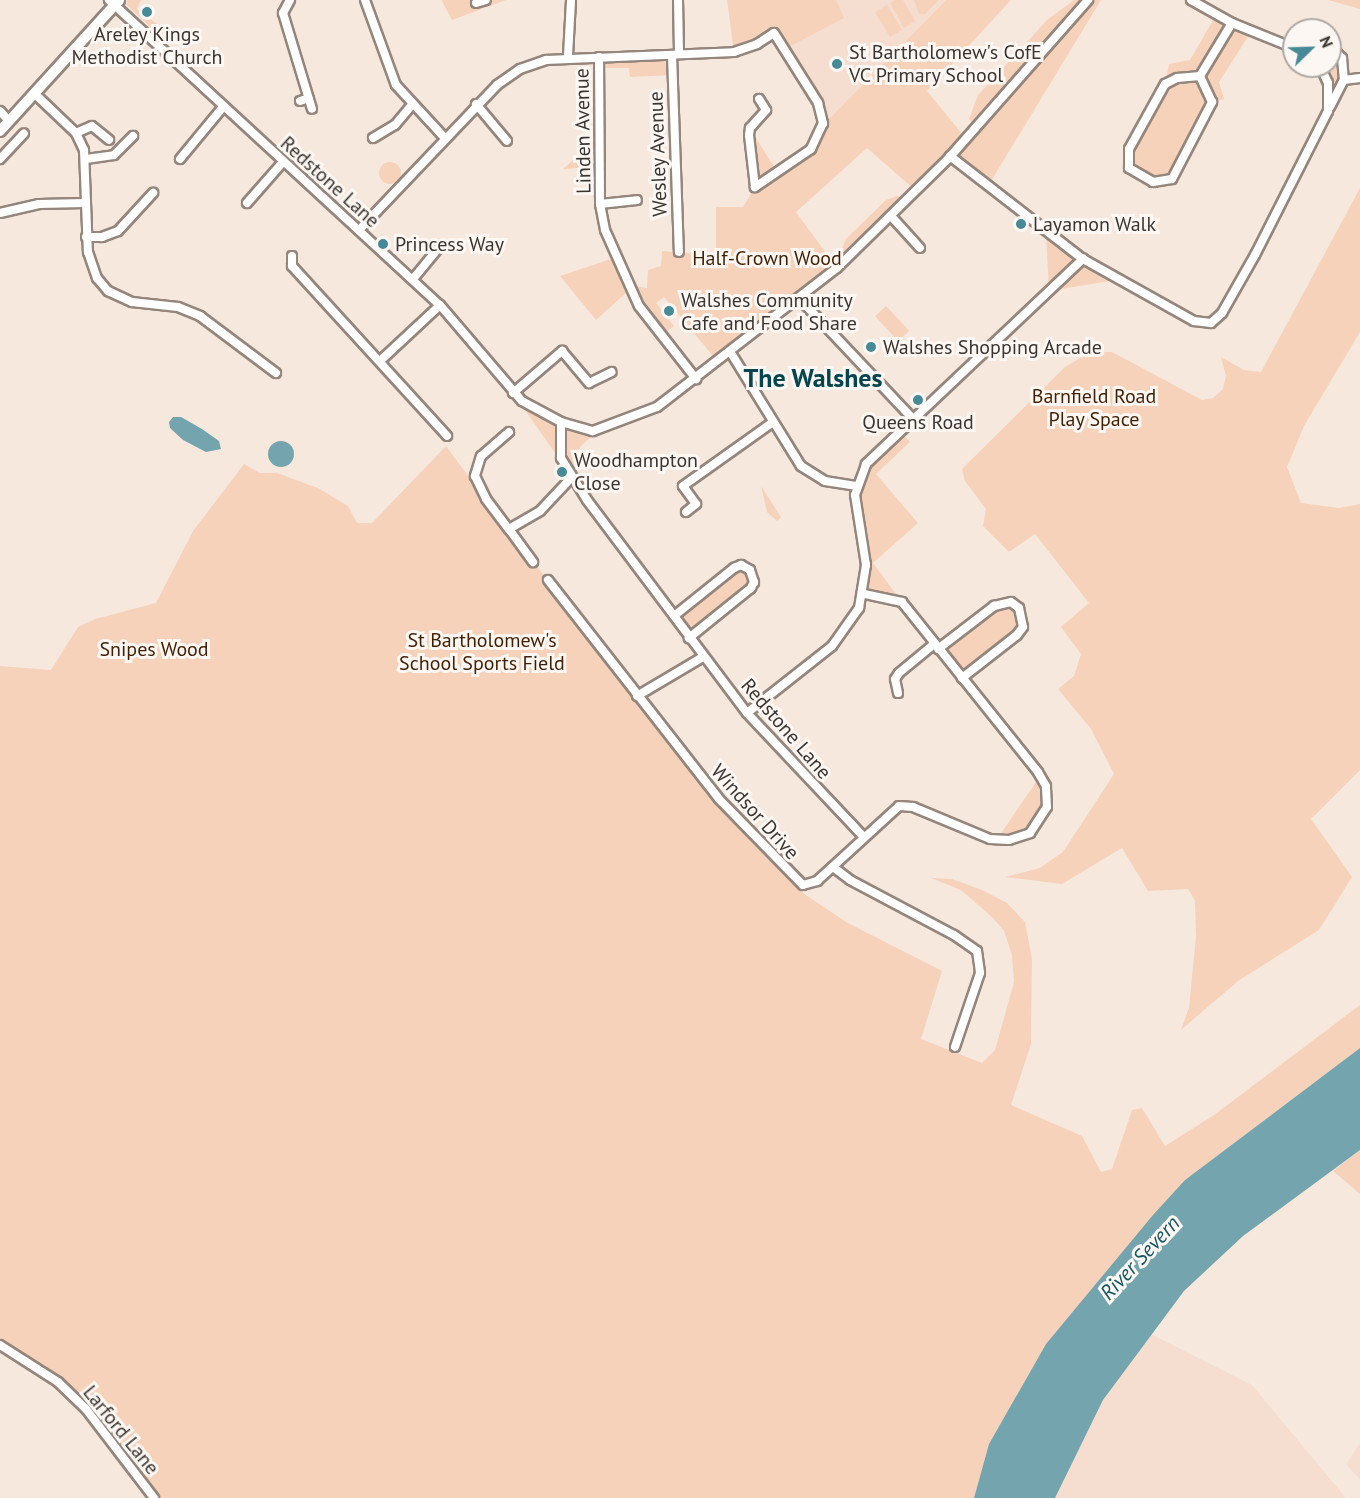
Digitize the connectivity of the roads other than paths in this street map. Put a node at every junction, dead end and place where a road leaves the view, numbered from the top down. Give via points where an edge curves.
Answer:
1 (365, 0) edge
2 (486, 0) edge
3 (571, 0) edge
4 (678, 0) edge
5 (1088, 0) edge
6 (1191, 0) edge
7 (285, 1) edge
8 (114, 2) edge
9 (476, 3) dead end
10 (1232, 23) junction
11 (1282, 42) edge
12 (675, 54) junction
13 (568, 56) junction
14 (599, 57) junction
15 (1342, 58) edge
16 (1200, 76) junction
17 (1326, 78) edge
18 (1360, 78) edge
19 (1344, 80) junction
20 (35, 94) junction
21 (309, 98) junction
22 (759, 99) dead end
23 (300, 101) dead end
24 (476, 104) junction
25 (412, 105) junction
26 (223, 107) junction
27 (312, 109) dead end
28 (0, 111) edge
29 (1328, 111) junction
30 (9, 122) junction
31 (0, 131) edge
32 (24, 133) dead end
33 (76, 133) junction
34 (133, 136) dead end
35 (444, 137) junction
36 (373, 138) dead end
37 (109, 140) dead end
38 (507, 141) dead end
39 (950, 156) junction
40 (0, 159) edge
41 (86, 159) junction
42 (180, 159) dead end
43 (283, 162) junction
44 (153, 193) dead end
45 (637, 200) dead end
46 (85, 203) junction
47 (247, 203) dead end
48 (600, 204) junction
49 (0, 213) edge
50 (891, 216) junction
51 (359, 230) junction
52 (86, 237) junction
53 (441, 245) dead end
54 (920, 248) dead end
55 (679, 252) dead end
56 (292, 256) dead end
57 (1083, 259) junction
58 (413, 279) junction
59 (799, 298) junction
60 (440, 304) junction
61 (731, 352) junction
62 (380, 361) junction
63 (612, 372) dead end
64 (276, 373) dead end
65 (696, 379) junction
66 (513, 393) junction
67 (912, 418) junction
68 (561, 422) junction
69 (773, 422) junction
70 (509, 432) dead end
71 (447, 436) dead end
72 (572, 477) junction
73 (856, 486) junction
74 (686, 512) dead end
75 (508, 529) junction
76 (533, 562) dead end
77 (548, 580) dead end
78 (863, 594) junction
79 (674, 616) junction
80 (689, 638) junction
81 (936, 646) junction
82 (703, 657) junction
83 (962, 678) junction
84 (898, 693) dead end
85 (637, 696) junction
86 (747, 713) junction
87 (864, 837) junction
88 (833, 867) junction
89 (956, 1047) dead end
90 (0, 1345) edge
91 (154, 1498) edge

1 - 25 street via 391,74
2 - 9 street
3 - 13 street
4 - 12 street, Wesley Avenue
5 - 39 street, Redstone Lane
6 - 10 street
7 - 21 street via 285,22
8 - 20 main road
8 - 26 street, Redstone Lane
10 - 11 street
10 - 16 street
12 - 14 street
12 - 22 street via 734,52 774,33 818,103 823,123 811,149 755,187 750,128 766,110
12 - 55 street, Wesley Avenue
13 - 14 street
13 - 24 street via 520,69
14 - 48 street, Linden Avenue
15 - 19 street
16 - 16 street via 1212,102 1172,179 1153,182 1129,168 1129,148 1165,84 1176,78
17 - 29 street
18 - 19 street
19 - 29 street
20 - 30 main road
20 - 33 street
21 - 23 street
21 - 27 street
24 - 35 street
24 - 38 street
25 - 35 street
25 - 36 street via 395,125
26 - 42 street
26 - 43 street, Redstone Lane
28 - 30 street
29 - 57 street via 1256,255 1215,321 1194,321
30 - 31 main road
32 - 40 street
33 - 37 street via 92,126
33 - 41 street
34 - 41 street via 114,155
35 - 51 street
39 - 50 street, Redstone Lane
39 - 57 street
41 - 46 street
43 - 47 street
43 - 51 street, Redstone Lane
44 - 52 street via 118,231
45 - 48 street, Linden Avenue
46 - 49 street via 39,204
46 - 52 street
48 - 65 street, Linden Avenue via 605,230 639,306
50 - 54 street
50 - 59 street, Redstone Lane
51 - 58 street, Redstone Lane
52 - 64 street via 91,264 108,291 132,302 178,307 200,316
53 - 58 street
56 - 62 street via 292,266
57 - 67 street
58 - 60 street, Redstone Lane
59 - 61 street, Redstone Lane
59 - 67 street
60 - 62 street
60 - 66 street, Redstone Lane
61 - 65 street, Redstone Lane
61 - 69 street
62 - 71 street
63 - 66 street via 590,383 562,351
65 - 68 street, Redstone Lane via 657,407 615,426 593,431
66 - 68 street, Redstone Lane
67 - 73 street via 866,464
68 - 72 street, Redstone Lane via 560,452
69 - 73 street via 805,471 825,481
69 - 74 street via 683,486 696,504
70 - 75 street via 481,456 475,476
72 - 75 street via 540,511
72 - 79 street, Redstone Lane
73 - 78 street via 856,514 866,565
75 - 76 street
77 - 85 street, Windsor Drive
78 - 81 street via 902,602
78 - 86 street via 852,621 832,646
79 - 80 street, Redstone Lane
79 - 80 street via 734,568 741,565 750,570 754,582 751,588
80 - 82 street, Redstone Lane
81 - 83 street
81 - 83 street via 993,606 1011,602 1019,608 1023,627 1017,635
81 - 84 street via 898,673
82 - 85 street
82 - 86 street, Redstone Lane
83 - 87 street, Windsor Drive via 1041,775 1048,797 1044,817 1030,833 997,839 903,805
85 - 88 street, Windsor Drive via 719,800 796,881 809,885
86 - 87 street, Redstone Lane
87 - 88 street, Windsor Drive
88 - 89 street via 850,880 954,934 977,951 980,973
90 - 91 street, Larford Lane via 58,1382 86,1409

